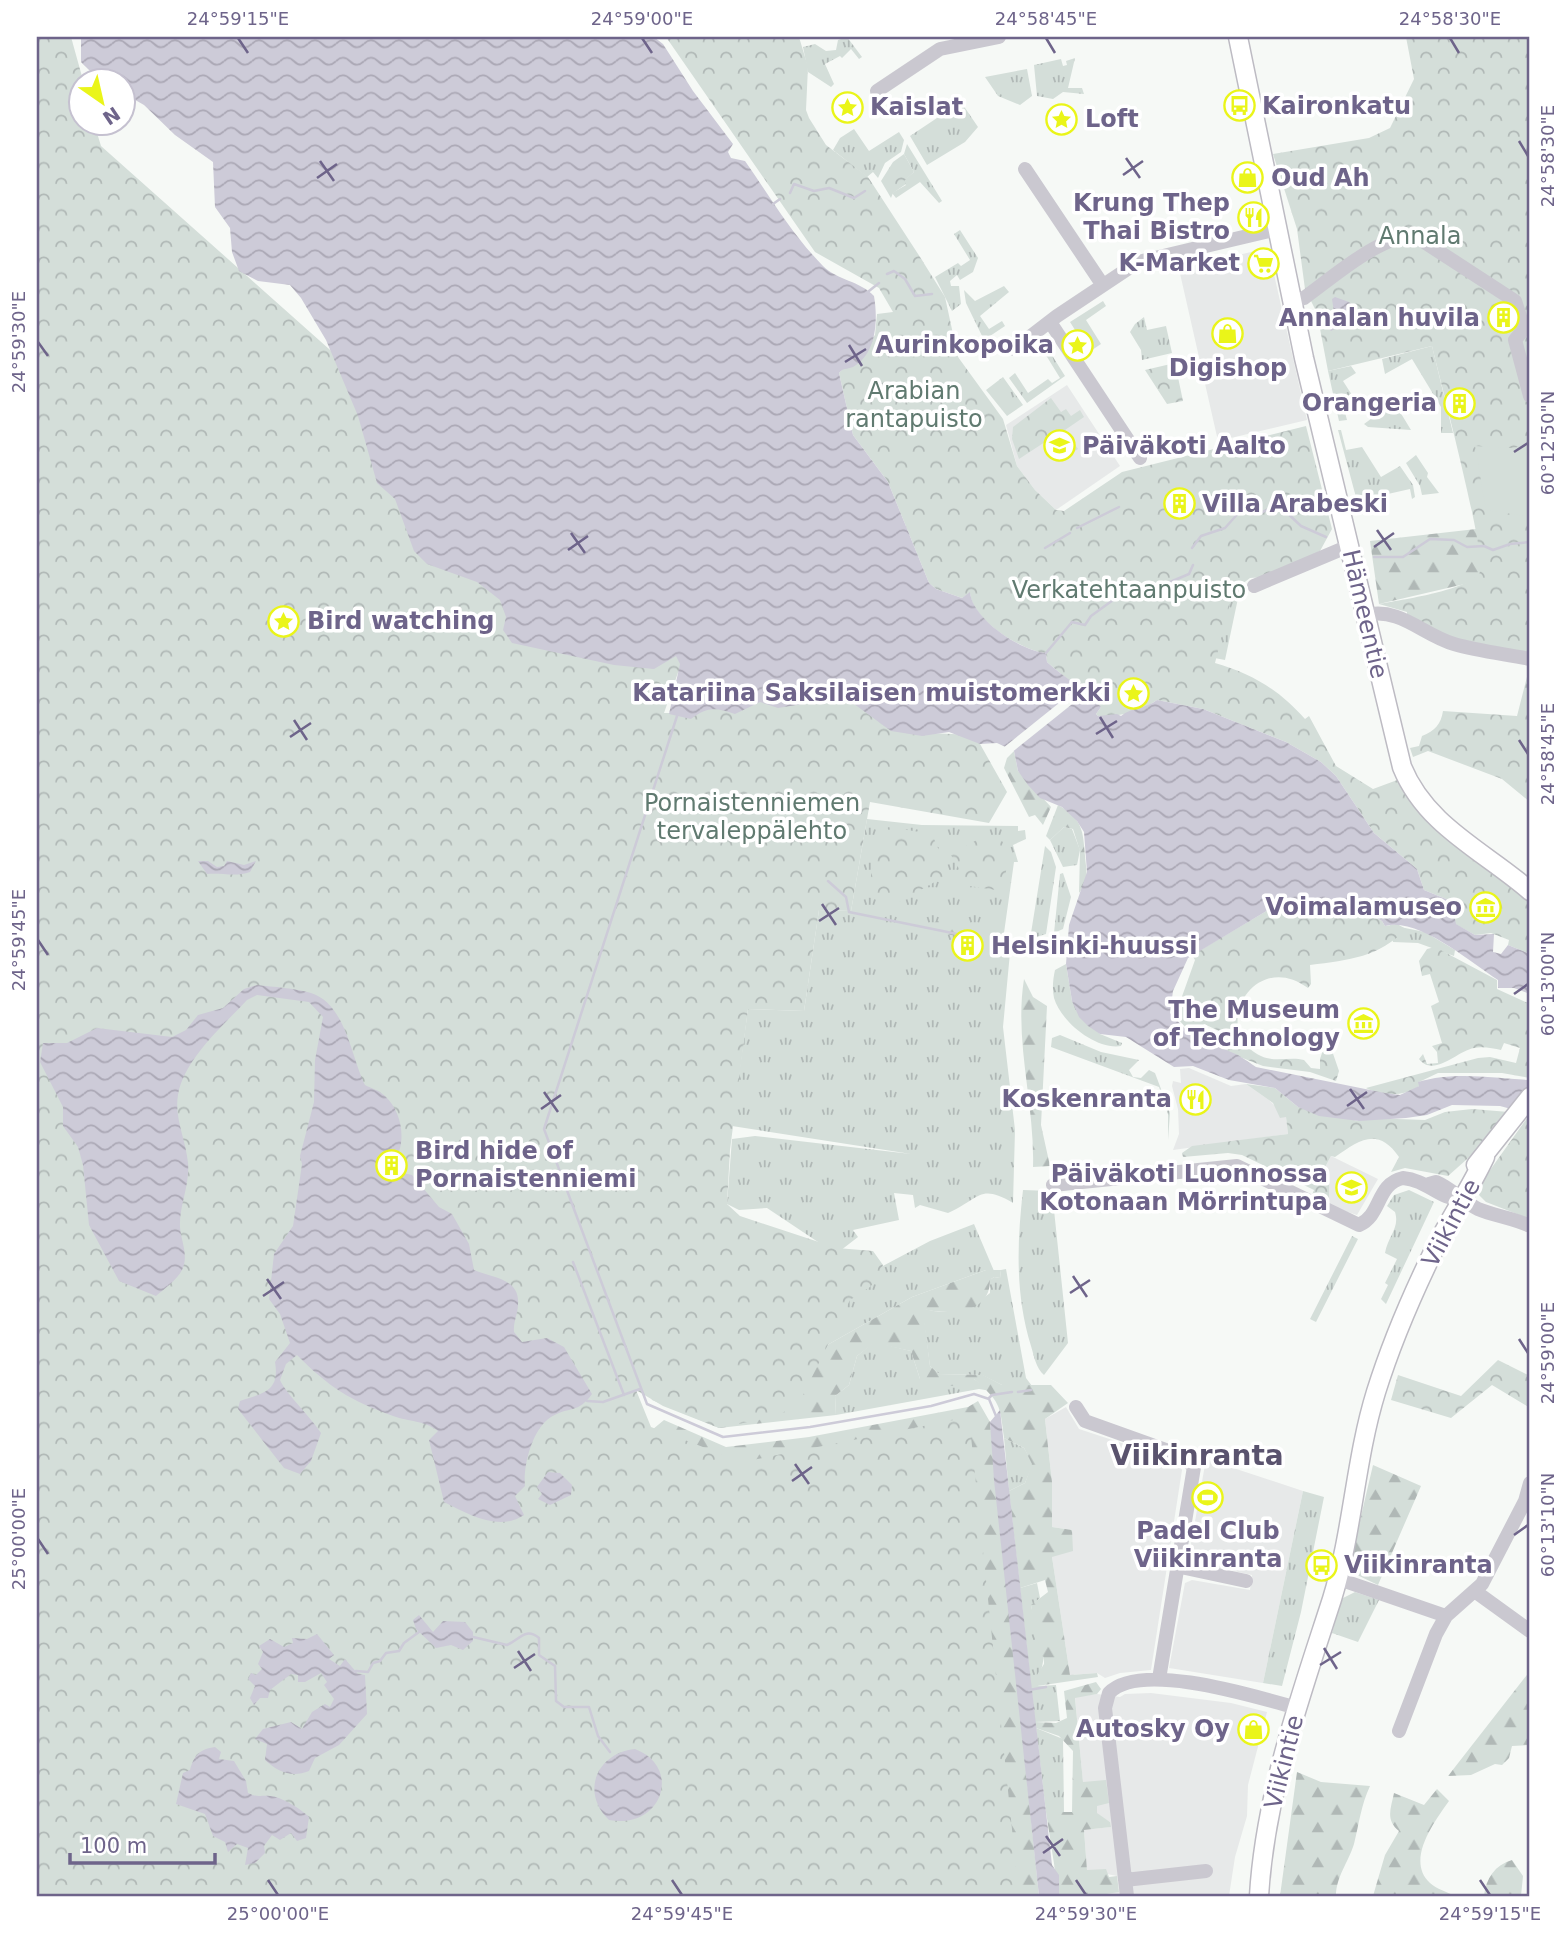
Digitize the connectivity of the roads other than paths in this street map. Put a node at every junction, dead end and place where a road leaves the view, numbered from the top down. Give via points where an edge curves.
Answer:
1 (1238, 37) edge
2 (989, 38) edge
3 (877, 91) dead end
4 (1025, 169) dead end
5 (1277, 229) junction
6 (1102, 284) junction
7 (1293, 301) junction
8 (1050, 322) junction
9 (1014, 349) dead end
10 (1530, 396) edge
11 (1140, 458) dead end
12 (1349, 545) junction
13 (1254, 586) dead end
14 (1366, 615) junction
15 (1530, 659) edge
16 (1530, 891) edge
17 (1530, 1097) edge
18 (1054, 1185) dead end
19 (1455, 1197) junction
20 (1530, 1226) edge
21 (1076, 1406) dead end
22 (1530, 1483) edge
23 (1176, 1566) junction
24 (1332, 1576) junction
25 (1246, 1581) dead end
26 (1476, 1592) junction
27 (1446, 1616) junction
28 (1530, 1631) edge
29 (1159, 1679) junction
30 (1297, 1708) junction
31 (1399, 1731) dead end
32 (1206, 1871) dead end
33 (1125, 1880) junction
34 (1127, 1896) edge
35 (1259, 1896) edge

1 - 5 main road, Hämeentie
2 - 3 street via 940,49
4 - 6 street
5 - 6 street via 1138,262
5 - 7 main road, Hämeentie
6 - 8 street
7 - 10 street via 1381,245 1415,236 1515,301 1524,329 1515,340
7 - 12 main road, Hämeentie
8 - 9 street
8 - 11 street
12 - 13 street
12 - 14 main road, Hämeentie
14 - 15 street via 1381,612 1453,643
14 - 16 main road, Hämeentie via 1409,784 1440,823
17 - 19 main road, Viikintie
18 - 19 street via 1237,1166 1359,1225 1369,1219 1384,1188 1396,1180 1436,1182
19 - 20 street
19 - 24 main road, Viikintie via 1376,1392 1357,1466 1343,1498
21 - 23 street via 1085,1421 1191,1462 1194,1471
22 - 26 street via 1525,1502
23 - 25 street
23 - 29 street
24 - 27 street
24 - 30 main road, Viikintie
26 - 27 street
26 - 28 street
27 - 31 street
29 - 30 street
29 - 33 street via 1123,1682 1107,1696
30 - 35 main road, Viikintie via 1265,1837
32 - 33 street
33 - 34 street

